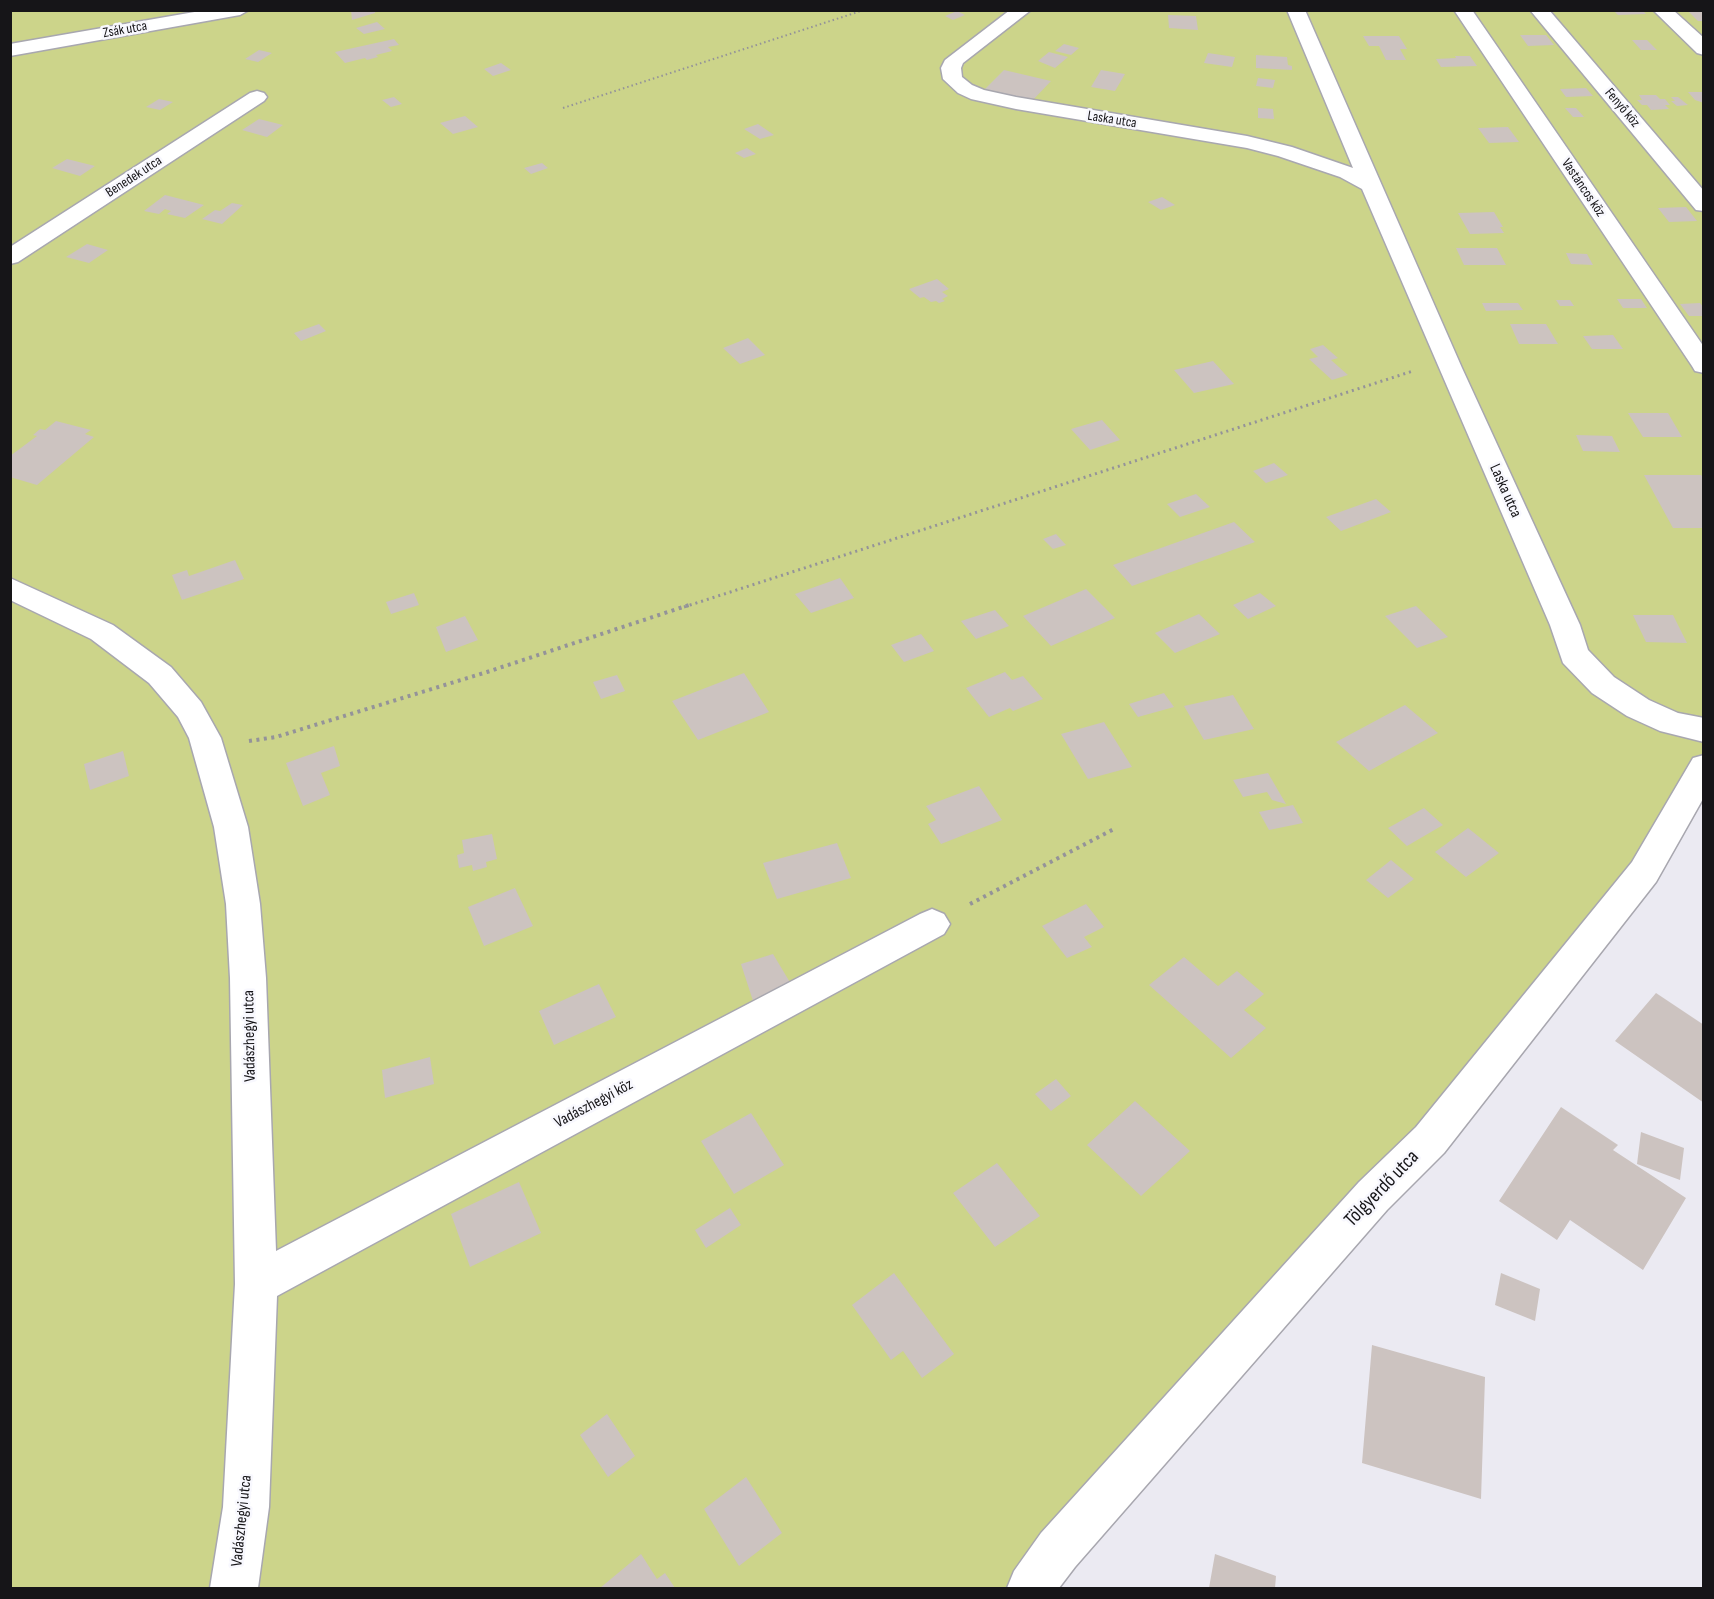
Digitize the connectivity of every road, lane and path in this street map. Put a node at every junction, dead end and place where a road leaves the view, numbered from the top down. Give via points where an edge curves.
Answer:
1 (240, 10) edge
2 (864, 10) edge
3 (1022, 10) edge
4 (1296, 10) edge
5 (1463, 10) edge
6 (1539, 10) edge
7 (1662, 10) edge
8 (1704, 49) edge
9 (10, 50) edge
10 (257, 98) dead end
11 (563, 108) dead end
12 (1373, 186) junction
13 (1704, 205) edge
14 (10, 257) edge
15 (1704, 366) edge
16 (1450, 368) junction
17 (10, 588) edge
18 (1704, 730) edge
19 (209, 747) junction
20 (1704, 767) edge
21 (1114, 829) dead end
22 (932, 924) joint
23 (256, 1284) junction
24 (234, 1588) edge
25 (1031, 1588) edge

1 - 9 street, Zsák utca
2 - 11 path
3 - 12 street, Laska utca via 955,60 951,68 953,79 965,89 1016,104 1285,151
4 - 12 street, Laska utca
5 - 15 street, Vastáncos köz
6 - 13 street, Fenyő köz
7 - 8 street
10 - 14 street, Benedek utca
12 - 16 street, Laska utca
16 - 18 street, Laska utca via 1565,625 1574,655 1603,685 1638,708 1671,723
16 - 19 path via 1419,369 498,669 276,737
17 - 19 street, Vadászhegyi utca via 102,632 160,675 190,710
19 - 23 street, Vadászhegyi utca via 231,827 243,904
20 - 25 street, Tölgyerdő utca via 1644,872 1430,1140 1373,1196 1058,1550
21 - 22 path
22 - 23 street, Vadászhegyi köz
23 - 24 street, Vadászhegyi utca via 246,1507

